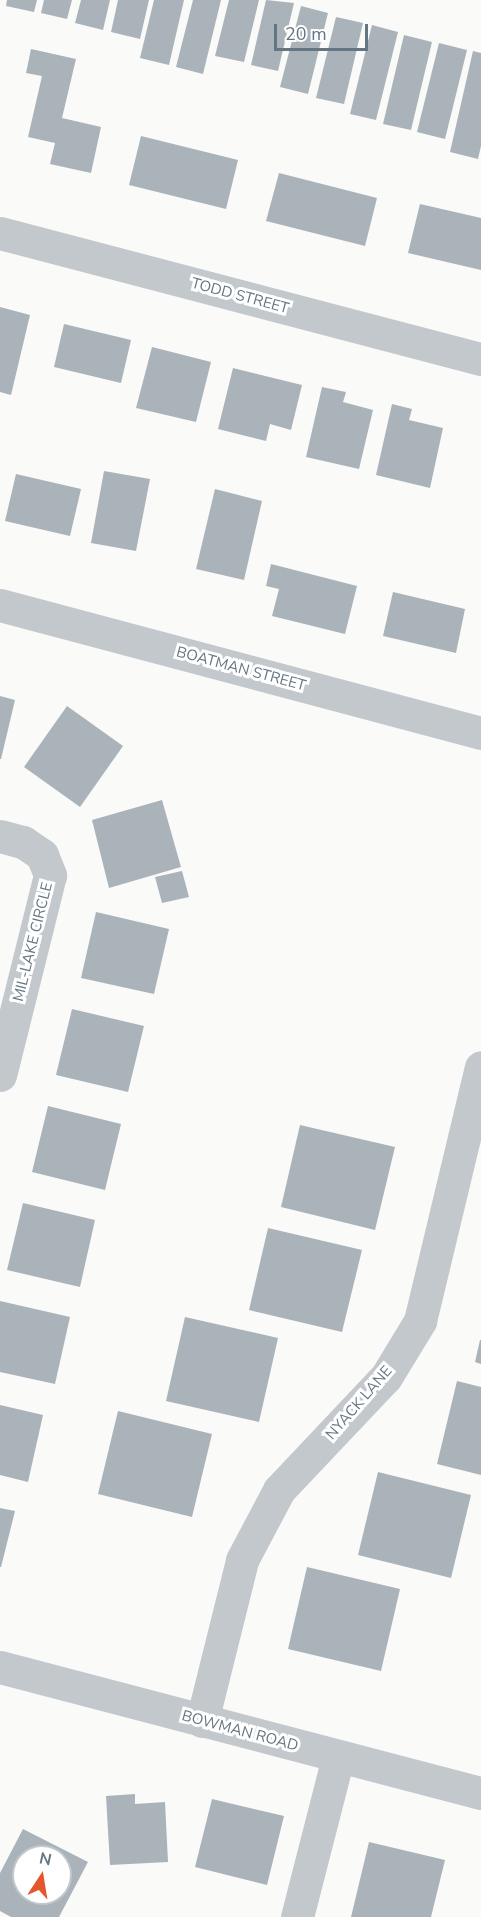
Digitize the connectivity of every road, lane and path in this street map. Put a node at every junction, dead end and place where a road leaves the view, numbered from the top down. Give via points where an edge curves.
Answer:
1 (0, 233) edge
2 (481, 359) edge
3 (0, 605) edge
4 (481, 733) edge
5 (0, 836) edge
6 (481, 1067) edge
7 (0, 1075) edge
8 (0, 1668) edge
9 (202, 1721) junction
10 (338, 1757) junction
11 (481, 1792) edge
12 (297, 1917) edge

1 - 2 street, TODD STREET
3 - 4 street, BOATMAN STREET
5 - 7 street, MIL-LAKE CIRCLE via 23,842 42,855 50,875
6 - 9 street, NYACK LANE via 420,1321 386,1377 279,1490 242,1560
8 - 9 street, BOWMAN ROAD
9 - 10 street, BOWMAN ROAD
10 - 11 street, BOWMAN ROAD
10 - 12 street

